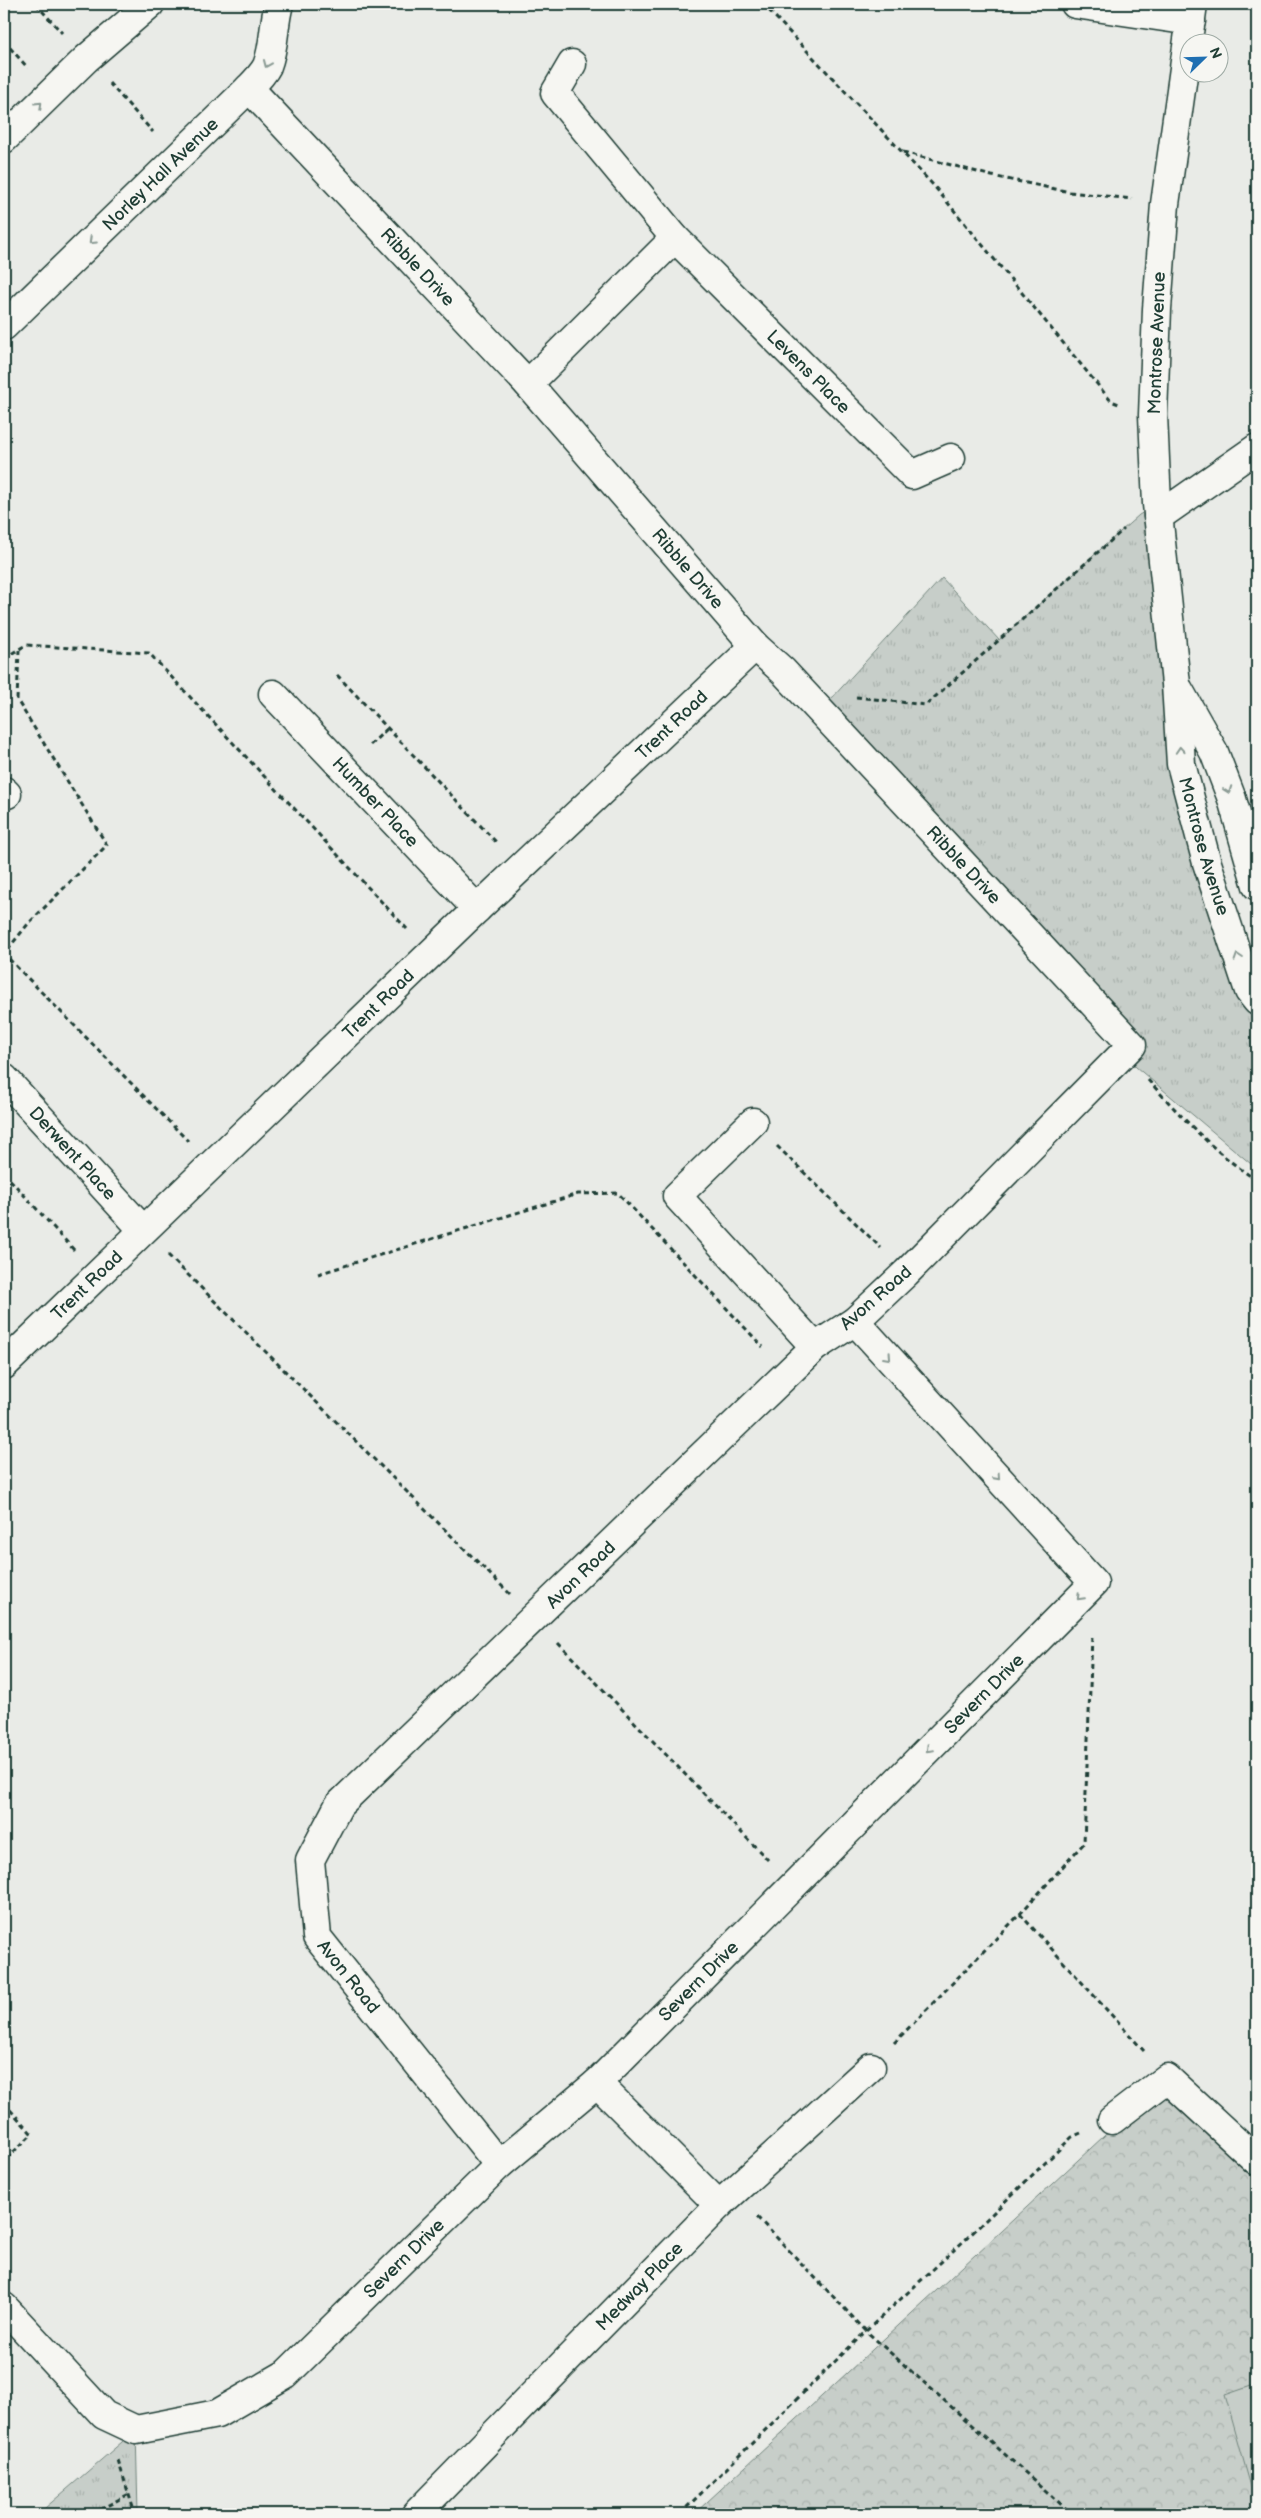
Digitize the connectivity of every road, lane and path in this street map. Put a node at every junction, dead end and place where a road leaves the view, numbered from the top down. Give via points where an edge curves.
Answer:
1 (150, 4) edge
2 (763, 4) edge
3 (1075, 4) edge
4 (276, 8) edge
5 (1192, 13) edge
6 (572, 64) dead end
7 (249, 88) junction
8 (4, 139) edge
9 (903, 152) junction
10 (1165, 204) junction
11 (675, 238) junction
12 (4, 326) edge
13 (528, 384) junction
14 (1153, 415) junction
15 (1257, 448) edge
16 (951, 458) dead end
17 (1157, 510) junction
18 (755, 646) junction
19 (19, 650) junction
20 (4, 658) edge
21 (337, 675) dead end
22 (1176, 684) junction
23 (800, 691) junction
24 (273, 694) dead end
25 (521, 869) junction
26 (1257, 886) edge
27 (477, 909) junction
28 (430, 954) junction
29 (1257, 1001) edge
30 (1128, 1049) junction
31 (4, 1078) edge
32 (753, 1122) joint
33 (211, 1165) junction
34 (4, 1173) edge
35 (1257, 1180) edge
36 (143, 1230) junction
37 (906, 1273) junction
38 (318, 1274) dead end
39 (97, 1275) junction
40 (855, 1321) junction
41 (815, 1347) junction
42 (4, 1365) edge
43 (788, 1373) junction
44 (1094, 1583) junction
45 (535, 1619) junction
46 (793, 1886) junction
47 (1020, 1914) junction
48 (871, 2067) joint
49 (1167, 2078) junction
50 (597, 2083) junction
51 (4, 2103) edge
52 (1112, 2120) joint
53 (1257, 2161) edge
54 (4, 2162) edge
55 (499, 2165) junction
56 (726, 2199) junction
57 (4, 2307) edge
58 (866, 2331) junction
59 (104, 2415) junction
60 (129, 2494) junction
61 (92, 2514) edge
62 (135, 2514) edge
63 (416, 2514) edge
64 (680, 2514) edge
65 (1072, 2514) edge

8 -> 1 street via 86,58
2 - 9 path
3 - 5 street
4 -> 7 street, Norley Hall Avenue via 274,44 266,68
5 - 10 street, Montrose Avenue
6 - 11 street, Levens Place via 555,93
7 -> 12 street, Norley Hall Avenue
7 - 13 street, Ribble Drive
9 - 10 path via 1060,190
9 - 14 path via 1111,401
10 - 14 street, Montrose Avenue
11 - 13 street
11 - 16 street, Levens Place via 912,475
13 - 18 street, Ribble Drive
14 - 17 street, Montrose Avenue
15 - 17 street
17 - 22 street, Montrose Avenue
17 - 23 path via 1133,521 926,705
18 - 23 street, Ribble Drive
18 - 25 street, Trent Road
19 - 20 path
19 - 28 path via 26,645 149,653
19 - 33 path via 17,700 107,845 28,924 4,954
21 - 25 path
22 -> 26 street, Montrose Avenue via 1214,752
29 -> 22 street, Montrose Avenue via 1249,991 1207,863 1181,764
23 - 30 street, Ribble Drive
24 - 27 street, Humber Place
25 - 27 street, Trent Road
27 - 28 street, Trent Road
28 - 33 street, Trent Road
30 - 35 path via 1191,1126
30 - 37 street, Avon Road
31 - 36 street, Derwent Place
32 - 37 path
32 - 41 street via 677,1196
33 - 36 street, Trent Road
34 - 39 path
36 - 39 street, Trent Road
36 - 45 path
37 - 40 street, Avon Road
38 - 43 path via 578,1194 618,1193
39 - 42 street, Trent Road
40 - 41 street, Avon Road
40 -> 44 street
41 - 43 street, Avon Road
43 - 45 street, Avon Road
44 -> 46 street, Severn Drive
44 - 47 path via 1084,1843
45 - 46 path
45 - 55 street, Avon Road via 339,1805 310,1860 317,1937
46 - 50 street, Severn Drive
47 - 48 path
47 - 49 path
48 - 56 street, Medway Place
49 - 52 street
49 - 53 street
50 - 55 street, Severn Drive
50 - 56 street
51 - 54 path via 32,2134
52 - 58 path via 1072,2137
55 - 59 street, Severn Drive via 286,2374 218,2414 136,2430
56 - 58 path
56 - 63 street, Medway Place
57 - 59 street, Severn Drive
58 - 64 path
58 - 65 path
59 - 60 path
60 - 61 path
60 - 62 path

